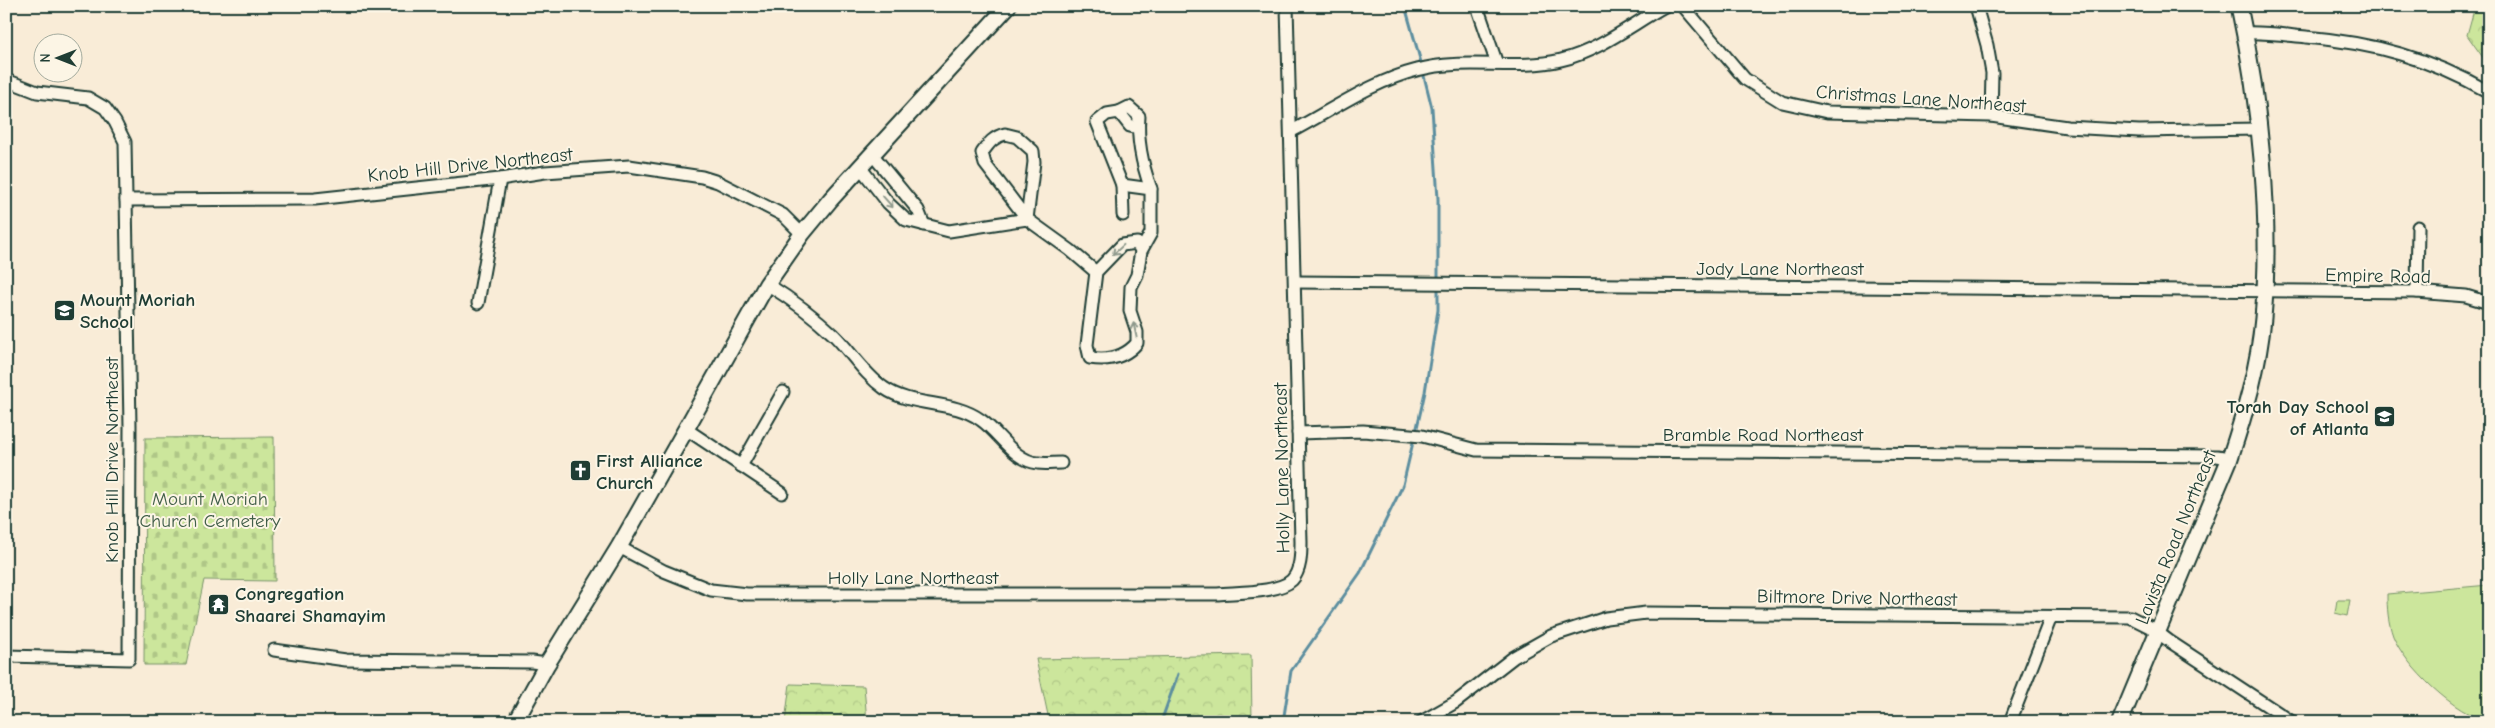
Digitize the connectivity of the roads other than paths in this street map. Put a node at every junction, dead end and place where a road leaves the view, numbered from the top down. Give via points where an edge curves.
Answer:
1 (1008, 6) edge
2 (1287, 6) edge
3 (1477, 6) edge
4 (1665, 6) edge
5 (1683, 6) edge
6 (1976, 6) edge
7 (2238, 6) edge
8 (2244, 33) junction
9 (1497, 64) junction
10 (6, 80) edge
11 (2489, 92) edge
12 (1992, 116) junction
13 (2258, 129) junction
14 (1292, 131) junction
15 (872, 154) junction
16 (860, 167) junction
17 (500, 179) junction
18 (1122, 185) junction
19 (1151, 188) junction
20 (126, 200) junction
21 (1123, 215) dead end
22 (1027, 219) junction
23 (924, 225) junction
24 (2418, 227) dead end
25 (802, 234) junction
26 (1141, 251) junction
27 (1096, 272) junction
28 (1295, 282) junction
29 (768, 284) junction
30 (2265, 290) junction
31 (2417, 292) junction
32 (478, 303) dead end
33 (2489, 303) edge
34 (783, 392) dead end
35 (686, 429) junction
36 (1298, 433) junction
37 (2230, 458) junction
38 (1061, 463) dead end
39 (741, 466) junction
40 (782, 492) dead end
41 (619, 547) junction
42 (2051, 617) junction
43 (2158, 632) junction
44 (274, 650) dead end
45 (6, 656) edge
46 (546, 664) junction
47 (515, 722) edge
48 (1421, 722) edge
49 (2010, 722) edge
50 (2120, 722) edge
51 (2292, 722) edge

1 - 15 main road
2 - 14 street, Holly Lane Northeast
3 - 9 street
4 - 9 street via 1595,47 1560,60
5 - 12 street, Christmas Lane Northeast via 1745,79 1782,102 1827,112
6 - 12 street via 1992,72
7 - 8 main road, Lavista Road Northeast
8 - 11 street via 2378,46 2442,67
8 - 13 main road, Lavista Road Northeast
9 - 14 street via 1442,66 1396,76
10 - 20 street, Knob Hill Drive Northeast via 37,92 88,98 105,108 125,142
12 - 13 street, Christmas Lane Northeast via 2139,131
13 - 30 main road, Lavista Road Northeast via 2264,202
14 - 28 street, Holly Lane Northeast
15 - 16 main road
15 - 23 street via 918,210
16 -> 23 street via 906,220
16 - 25 main road
17 - 20 street, Knob Hill Drive Northeast via 315,199
17 - 25 street, Knob Hill Drive Northeast via 614,166 702,177 783,215
17 - 32 street
18 - 19 street
18 - 19 street via 1097,122 1107,114 1130,107 1139,116 1145,172
18 - 21 street
19 - 26 street via 1150,233
20 - 45 street, Knob Hill Drive Northeast via 130,426 129,659
22 - 22 street via 1034,162 1032,151 1017,137 996,136 982,152 985,164
22 - 23 street via 949,232
22 - 27 street
24 - 31 street
25 - 29 main road
26 -> 27 street via 1137,243 1122,245
27 -> 26 street via 1087,345 1090,358 1107,360 1130,351 1137,343 1130,311 1131,287 1137,275
28 - 30 street, Jody Lane Northeast
28 - 36 street, Holly Lane Northeast
29 - 35 main road
29 - 38 street via 834,335 884,388 900,396 944,405 981,420 1024,459 1037,463
30 - 31 street, Empire Road
30 - 37 main road, Lavista Road Northeast via 2253,382
31 - 33 street, Empire Road via 2466,296
34 - 39 street
35 - 39 street
35 - 41 main road
36 - 37 street, Bramble Road Northeast via 1363,431 1422,436 1476,450
36 - 41 street, Holly Lane Northeast via 1300,560 1292,579 1271,588 1218,594 746,594 711,590 664,571
37 - 43 main road, Lavista Road Northeast
39 - 40 street
41 - 46 main road
42 - 43 street, Biltmore Drive Northeast via 2130,617 2141,620
42 - 48 street, Biltmore Drive Northeast via 1646,613 1606,618 1564,630 1533,644 1456,702
42 - 49 street
43 - 50 main road, Lavista Road Northeast
43 - 51 street, Biltmore Drive Northeast
44 - 46 street via 346,660
46 - 47 main road

